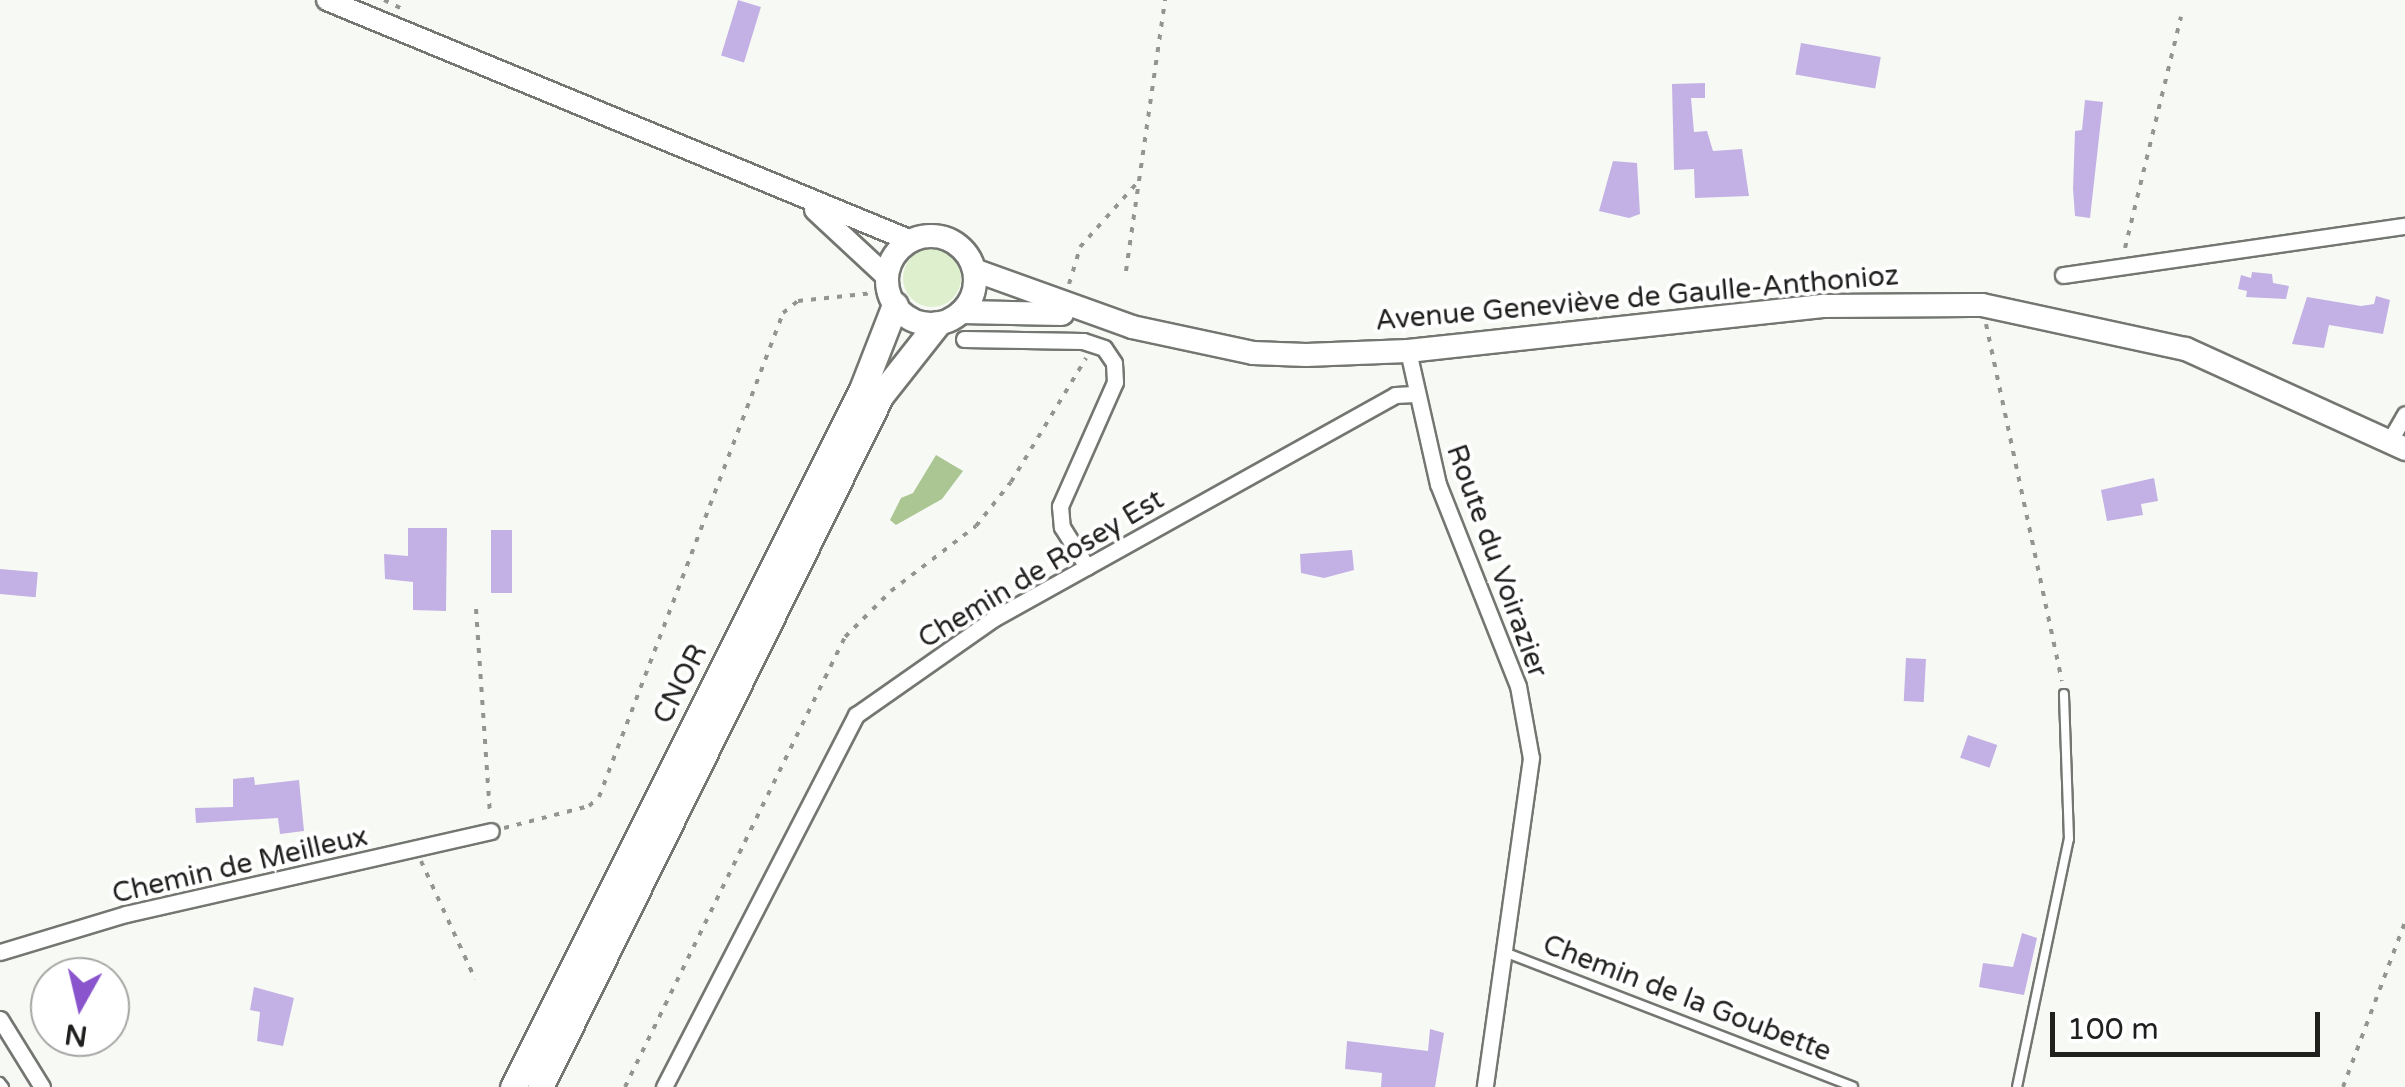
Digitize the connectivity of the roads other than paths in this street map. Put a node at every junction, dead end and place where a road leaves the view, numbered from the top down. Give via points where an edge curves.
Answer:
1 (327, 0) edge
2 (353, 0) edge
3 (425, 39) junction
4 (785, 188) junction
5 (2405, 226) edge
6 (911, 240) junction
7 (974, 270) junction
8 (2062, 274) dead end
9 (890, 291) junction
10 (961, 312) junction
11 (1080, 312) junction
12 (937, 324) junction
13 (964, 339) dead end
14 (1408, 351) junction
15 (1414, 394) junction
16 (2405, 414) edge
17 (2397, 446) edge
18 (1087, 567) junction
19 (2064, 694) road end
20 (491, 831) road end
21 (0, 952) edge
22 (1504, 952) junction
23 (0, 1019) edge
24 (42, 1087) edge
25 (513, 1087) edge
26 (540, 1087) edge
27 (664, 1087) edge
28 (1485, 1087) edge
29 (1853, 1087) edge
30 (2017, 1087) edge

1 - 3 main road
2 - 3 main road
3 - 4 main road
4 - 6 main road
4 - 9 main road via 828,218
5 - 8 street
6 - 7 main road via 947,239
6 - 9 main road via 899,250
7 - 10 main road via 971,300
7 - 11 main road, Avenue Geneviève de Gaulle-Anthonioz
9 - 12 main road via 906,317
9 - 25 highway, CNOR via 864,387
10 - 11 main road, Avenue Geneviève de Gaulle-Anthonioz
10 - 12 main road
11 - 14 main road, Avenue Geneviève de Gaulle-Anthonioz via 1254,353
12 - 26 highway, CNOR via 881,395
13 - 18 street via 1083,340 1104,348 1114,363 1115,382 1060,506 1062,526
14 - 15 street, Route du Voirazier
14 - 17 main road, Avenue Geneviève de Gaulle-Anthonioz via 1823,306 1982,304 2186,349
15 - 18 street, Chemin de Rosey Est via 1396,395
15 - 22 street, Route du Voirazier via 1438,484 1518,686 1532,758
16 - 17 street
18 - 27 street, Chemin de Rosey Est via 993,619 848,725
19 - 30 lane via 2069,839
20 - 21 street, Chemin de Meilleux via 126,914
22 - 28 street, Route du Voirazier
22 - 29 lane, Chemin de la Goubette
23 - 24 street

